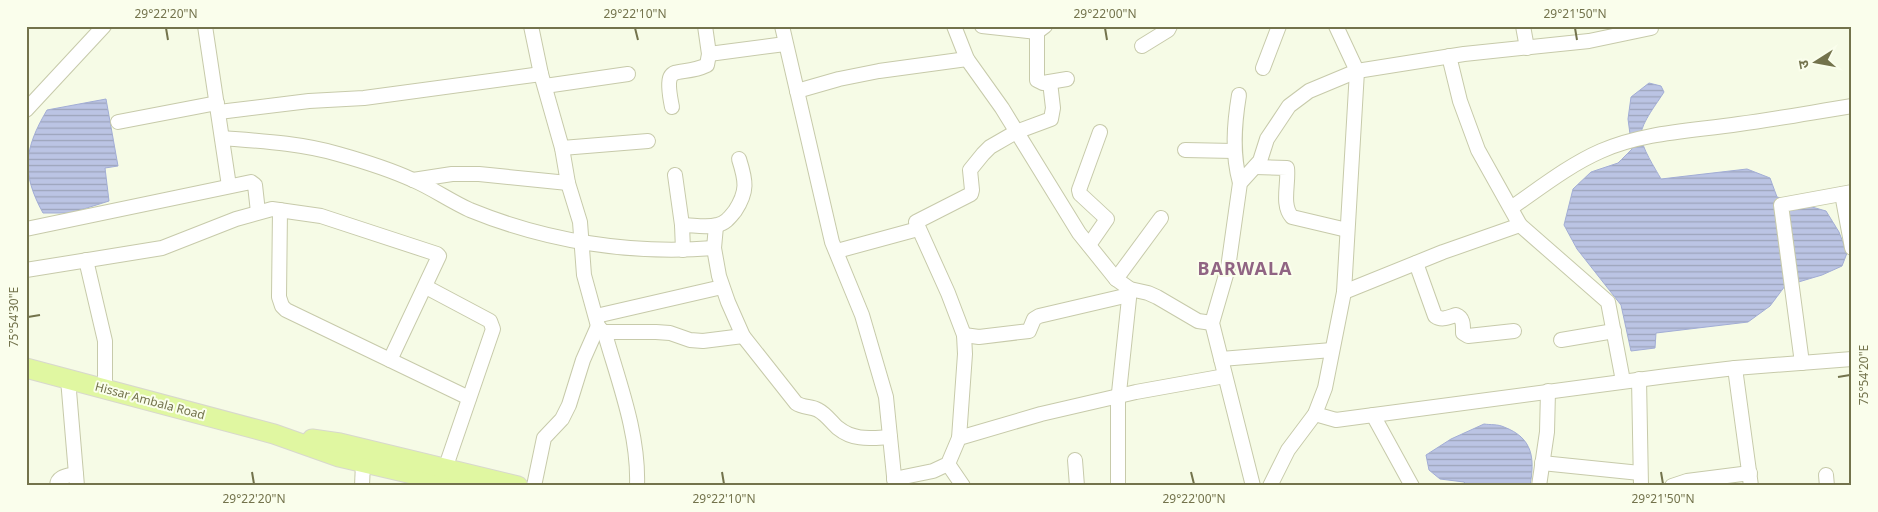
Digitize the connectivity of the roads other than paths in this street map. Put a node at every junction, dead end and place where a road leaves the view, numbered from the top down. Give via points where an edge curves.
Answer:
1 (104, 26) edge
2 (205, 26) edge
3 (531, 26) edge
4 (705, 26) edge
5 (782, 26) edge
6 (954, 26) edge
7 (982, 26) edge
8 (1170, 26) edge
9 (1279, 26) edge
10 (1336, 26) edge
11 (1523, 26) edge
12 (1651, 26) edge
13 (1041, 29) edge
14 (785, 44) junction
15 (1142, 46) dead end
16 (1527, 48) junction
17 (708, 54) junction
18 (1449, 56) junction
19 (967, 59) junction
20 (1263, 68) dead end
21 (1357, 70) junction
22 (628, 74) dead end
23 (1067, 79) dead end
24 (543, 80) junction
25 (1050, 82) junction
26 (797, 91) junction
27 (1239, 95) dead end
28 (1852, 106) edge
29 (672, 107) dead end
30 (218, 108) junction
31 (26, 110) edge
32 (118, 122) dead end
33 (1016, 132) junction
34 (1100, 132) dead end
35 (222, 138) junction
36 (648, 140) dead end
37 (562, 148) junction
38 (1185, 150) dead end
39 (1234, 151) junction
40 (740, 159) dead end
41 (1255, 167) junction
42 (675, 175) dead end
43 (413, 180) junction
44 (568, 183) junction
45 (1240, 183) junction
46 (229, 186) junction
47 (1847, 193) edge
48 (1511, 208) junction
49 (280, 210) junction
50 (258, 212) junction
51 (1161, 218) dead end
52 (1520, 224) junction
53 (682, 225) junction
54 (716, 226) junction
55 (26, 228) edge
56 (918, 229) junction
57 (1347, 230) junction
58 (581, 242) junction
59 (1089, 246) junction
60 (714, 248) junction
61 (1852, 248) edge
62 (682, 250) junction
63 (837, 251) junction
64 (86, 260) junction
65 (1416, 263) junction
66 (26, 270) edge
67 (1116, 279) junction
68 (426, 287) junction
69 (722, 287) junction
70 (1130, 292) junction
71 (1344, 292) junction
72 (599, 324) junction
73 (1212, 324) junction
74 (1514, 331) dead end
75 (1614, 332) junction
76 (964, 335) junction
77 (742, 336) junction
78 (1561, 340) dead end
79 (1332, 350) junction
80 (1221, 359) junction
81 (1852, 359) edge
82 (390, 360) junction
83 (1802, 363) junction
84 (26, 368) edge
85 (1735, 368) junction
86 (1225, 376) junction
87 (68, 379) junction
88 (1638, 379) junction
89 (1623, 381) junction
90 (105, 390) junction
91 (1548, 391) junction
92 (1118, 397) junction
93 (469, 398) junction
94 (1315, 414) junction
95 (1373, 415) junction
96 (274, 434) junction
97 (890, 438) junction
98 (959, 438) junction
99 (1075, 460) dead end
100 (1542, 462) junction
101 (364, 463) junction
102 (948, 464) junction
103 (445, 468) junction
104 (1641, 479) edge
105 (1751, 479) edge
106 (76, 480) edge
107 (895, 482) edge
108 (1687, 483) edge
109 (57, 486) edge
110 (362, 486) edge
111 (464, 486) edge
112 (518, 486) edge
113 (534, 486) edge
114 (637, 486) edge
115 (963, 486) edge
116 (1077, 486) edge
117 (1118, 486) edge
118 (1253, 486) edge
119 (1270, 486) edge
120 (1412, 486) edge
121 (1539, 486) edge
122 (1672, 486) edge

1 - 31 street
2 - 30 street
3 - 24 street
4 - 17 street
5 - 14 street
6 - 19 street
7 - 13 street
8 - 15 street
9 - 20 street
10 - 21 street
11 - 16 street
12 - 16 street via 1590,42
13 - 25 street via 1037,80
14 - 17 street
14 - 26 street
16 - 18 street
17 - 29 street via 706,66 677,71 672,75 669,80
18 - 21 street
18 - 48 street via 1460,102 1478,150
19 - 26 street via 879,71
19 - 33 street
21 - 41 street via 1309,91 1289,106 1268,138
21 - 57 street
22 - 24 street
23 - 25 street
24 - 30 street via 364,98
24 - 37 street
25 - 33 street via 1051,119
26 - 63 street via 832,242
27 - 39 street via 1234,122
28 - 48 street via 1652,135 1618,144 1573,166
30 - 32 street
30 - 35 street
33 - 56 street via 990,147 971,169 971,194 917,221
33 - 59 street
34 - 59 street via 1079,190 1106,218
35 - 43 street via 322,150
35 - 46 street
36 - 37 street
37 - 44 street
38 - 39 street
39 - 45 street
40 - 54 street via 745,182 743,196 730,218
41 - 45 street
41 - 57 street via 1287,168 1287,203 1292,217
42 - 53 street
43 - 44 street via 479,174
43 - 58 street via 469,209 541,234
44 - 58 street via 579,217
45 - 73 street via 1228,268
46 - 50 street via 254,184
46 - 55 street
47 - 61 street
47 - 83 street via 1781,205
48 - 52 street
49 - 50 street
49 - 68 street via 321,216 437,254 439,259
49 - 82 street via 279,297 282,306
50 - 64 street via 169,246
51 - 67 street
52 - 65 street
52 - 75 street via 1608,302
53 - 54 street
53 - 62 street
54 - 60 street
56 - 63 street
56 - 76 street
57 - 71 street
58 - 62 street
58 - 72 street via 583,271
59 - 67 street
60 - 62 street
60 - 69 street
63 - 97 street via 862,316 886,397
64 - 66 street
64 - 90 street via 105,341
65 - 71 street
65 - 74 street via 1438,319 1456,314 1460,316 1464,333 1468,336
67 - 70 street
68 - 82 street
68 - 93 street via 492,324
69 - 72 street
69 - 77 street
70 - 73 street via 1157,296 1198,321
70 - 76 street via 1039,316 1034,319 1030,331
70 - 92 street
71 - 79 street
72 - 77 street via 670,333 690,340
72 - 113 street via 583,360 569,405 562,419 544,438
72 - 114 street via 633,436
73 - 80 street
75 - 78 street
75 - 89 street
76 - 98 street
77 - 97 street via 796,403 820,410 839,429 853,437
79 - 80 street
79 - 94 street via 1325,388
80 - 86 street
81 - 83 street
82 - 93 street
83 - 85 street
84 - 87 main road, Hissar Ambala Road
85 - 88 street
85 - 105 street
86 - 92 street
86 - 118 street
87 - 90 main road, Hissar Ambala Road
87 - 106 street
88 - 89 street
88 - 104 street
89 - 91 street
90 - 96 main road, Hissar Ambala Road
91 - 95 street
91 - 100 street
92 - 98 street via 1041,414
92 - 117 street
93 - 103 street
94 - 95 street via 1336,420
94 - 119 street via 1288,450
95 - 120 street
96 - 101 main road, Hissar Ambala Road
96 - 103 main road, Hissar Ambala Road via 340,443
97 - 107 street
98 - 102 street
99 - 116 street
100 - 104 street
100 - 121 street
101 - 110 street
101 - 111 main road, Hissar Ambala Road
102 - 107 street
102 - 115 street
103 - 112 main road, Hissar Ambala Road
105 - 108 street
106 - 109 street via 61,478
108 - 122 street

